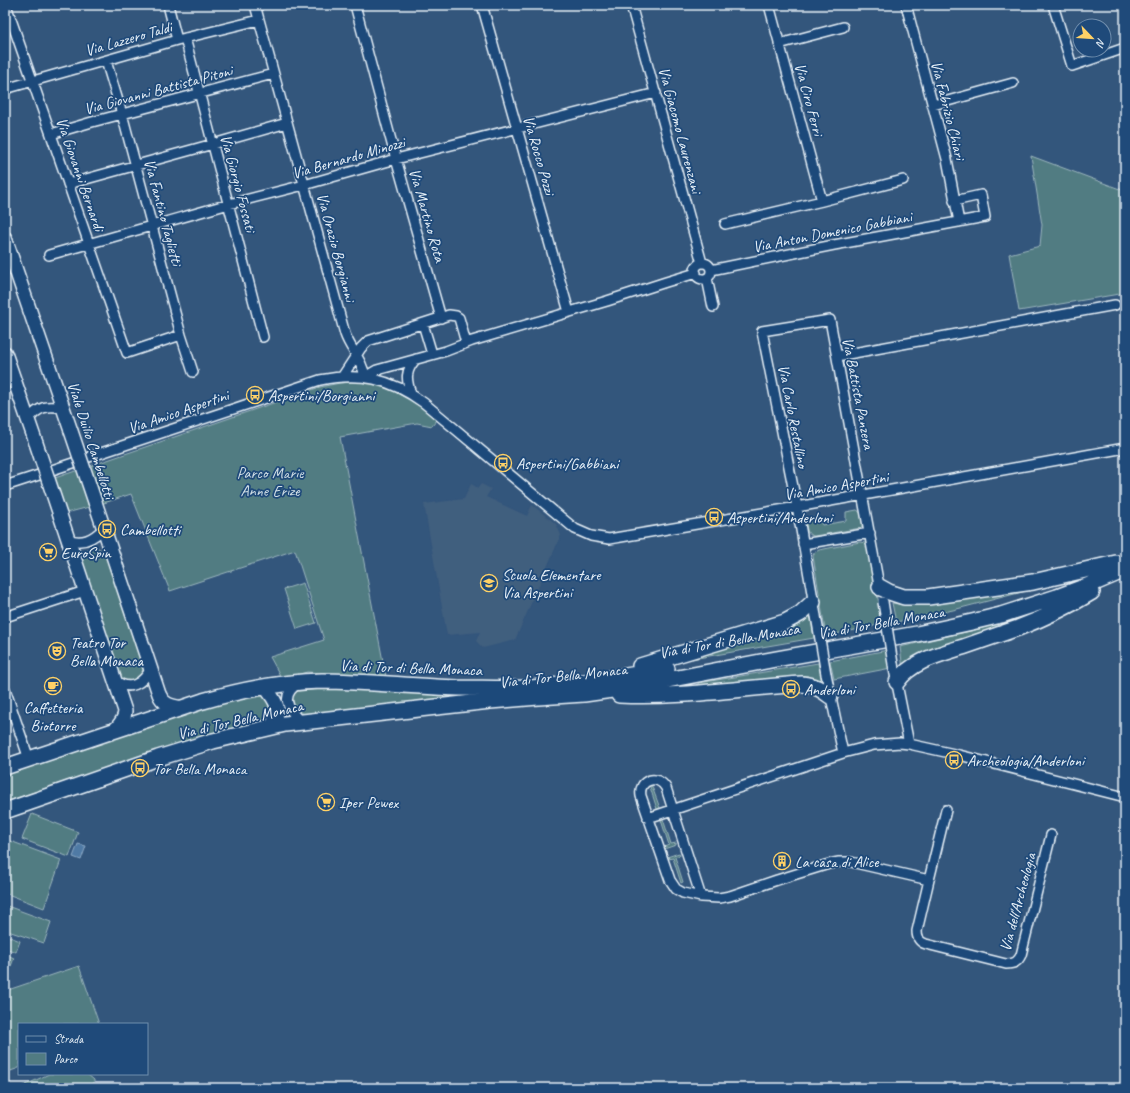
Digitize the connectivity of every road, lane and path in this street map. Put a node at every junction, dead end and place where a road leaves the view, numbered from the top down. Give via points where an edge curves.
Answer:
1 (6, 5) edge
2 (168, 5) edge
3 (255, 5) edge
4 (355, 5) edge
5 (482, 5) edge
6 (631, 5) edge
7 (769, 5) edge
8 (906, 5) edge
9 (1053, 5) edge
10 (259, 20) junction
11 (843, 27) dead end
12 (181, 38) junction
13 (779, 44) junction
14 (1125, 48) edge
15 (106, 61) junction
16 (273, 74) junction
17 (32, 80) junction
18 (1013, 83) dead end
19 (5, 89) edge
20 (200, 93) junction
21 (656, 93) junction
22 (933, 105) junction
23 (122, 114) junction
24 (287, 123) junction
25 (516, 128) junction
26 (51, 134) junction
27 (213, 144) junction
28 (396, 159) junction
29 (135, 165) junction
30 (903, 180) dead end
31 (68, 184) junction
32 (304, 185) junction
33 (954, 201) junction
34 (822, 202) junction
35 (229, 204) junction
36 (959, 222) junction
37 (725, 224) dead end
38 (152, 226) junction
39 (5, 238) edge
40 (89, 244) junction
41 (49, 255) dead end
42 (702, 263) junction
43 (696, 273) junction
44 (709, 274) junction
45 (1115, 305) dead end
46 (713, 307) dead end
47 (568, 312) junction
48 (441, 318) junction
49 (422, 324) junction
50 (762, 331) joint
51 (181, 335) junction
52 (264, 337) dead end
53 (466, 343) junction
54 (432, 354) junction
55 (5, 355) edge
56 (356, 355) junction
57 (837, 356) junction
58 (416, 359) junction
59 (193, 372) dead end
60 (342, 377) junction
61 (365, 377) junction
62 (411, 394) junction
63 (64, 408) junction
64 (28, 420) junction
65 (1125, 448) edge
66 (89, 457) dead end
67 (76, 462) dead end
68 (52, 470) dead end
69 (39, 475) dead end
70 (5, 486) edge
71 (863, 495) junction
72 (797, 507) junction
73 (103, 529) junction
74 (870, 533) junction
75 (68, 539) junction
76 (804, 544) junction
77 (1122, 566) edge
78 (880, 587) junction
79 (85, 591) junction
80 (815, 609) junction
81 (5, 617) edge
82 (151, 668) junction
83 (115, 680) junction
84 (300, 682) junction
85 (897, 682) junction
86 (265, 687) junction
87 (586, 688) junction
88 (5, 689) edge
89 (830, 696) junction
90 (182, 708) junction
91 (301, 722) junction
92 (271, 727) junction
93 (115, 730) junction
94 (909, 744) junction
95 (843, 753) junction
96 (29, 759) junction
97 (5, 767) edge
98 (1125, 797) edge
99 (673, 809) junction
100 (946, 810) dead end
101 (5, 811) edge
102 (648, 818) junction
103 (1051, 835) dead end
104 (929, 880) junction
105 (701, 897) junction

1 - 17 street, Via Giovanni Bernardi
2 - 12 street, Via Giorgio Fossati
3 - 10 street, Via Orazio Borgianni
4 - 28 street, Via Martino Rota
5 - 25 street, Via Rocco Pozzi
6 - 21 street, Via Giacomo Laurenzani
7 - 13 street, Via Ciro Ferri
8 - 22 street, Via Fabrizio Chiari
9 - 14 street via 1072,66
10 - 12 street, Via Lazzero Taldi
10 - 16 street, Via Orazio Borgianni
11 - 13 street
12 - 15 street, Via Lazzero Taldi
12 - 20 street, Via Giorgio Fossati
13 - 34 street, Via Ciro Ferri
15 - 17 street, Via Lazzero Taldi
15 - 23 street, Via Fantino Taglietti
16 - 20 street, Via Giovanni Battista Pitoni
16 - 24 street, Via Orazio Borgianni
17 - 19 street, Via Lazzero Taldi
17 - 26 street, Via Giovanni Bernardi
18 - 22 street
20 - 23 street, Via Giovanni Battista Pitoni
20 - 27 street, Via Giorgio Fossati
21 - 25 street, Via Bernardo Minozzi
21 - 42 street, Via Giacomo Laurenzani
22 - 33 street, Via Fabrizio Chiari via 947,159
23 - 26 street, Via Giovanni Battista Pitoni
23 - 29 street, Via Fantino Taglietti
24 - 27 street
24 - 32 street, Via Orazio Borgianni
25 - 28 street, Via Bernardo Minozzi
25 - 47 street, Via Rocco Pozzi
26 - 31 street, Via Giovanni Bernardi
27 - 29 street
27 - 35 street, Via Giorgio Fossati
28 - 32 street, Via Bernardo Minozzi
28 - 48 street, Via Martino Rota
29 - 31 street
29 - 38 street, Via Fantino Taglietti
30 - 34 street
31 - 40 street, Via Giovanni Bernardi
32 - 35 street, Via Bernardo Minozzi
32 - 56 street, Via Orazio Borgianni via 345,334
33 - 36 street, Via Fabrizio Chiari
33 - 36 street, Via Anton Domenico Gabbiani via 981,195 985,217
34 - 37 street
35 - 38 street, Via Bernardo Minozzi
35 - 52 street, Via Giorgio Fossati
36 - 44 street, Via Anton Domenico Gabbiani via 834,245
38 - 40 street, Via Bernardo Minozzi
38 - 51 street, Via Fantino Taglietti
39 - 63 main road, Viale Duilio Cambellotti
40 - 41 street, Via Bernardo Minozzi
40 - 51 street, Via Giovanni Bernardi via 127,353
42 - 43 street via 697,266
42 - 44 street via 709,265
43 - 44 street via 701,278
43 - 47 street
44 - 46 street
45 - 57 street
47 - 53 street
48 - 49 street
48 - 53 street via 453,315 458,317
49 - 54 street
49 - 56 street via 368,341
50 - 57 street, Via Battista Panzera via 830,320
50 - 72 street, Via Carlo Restallino
51 - 59 street, Via Fantino Taglietti
53 - 54 street
54 - 58 street
55 - 64 main road
56 - 60 street
56 - 61 street, Via Orazio Borgianni
57 - 71 street, Via Battista Panzera
58 - 61 street via 373,372
58 - 62 street via 407,376
60 - 61 street, Via Amico Aspertini
60 - 66 street, Via Amico Aspertini via 315,382
61 - 62 street, Via Amico Aspertini via 388,383
62 - 72 street, Via Amico Aspertini via 430,407 568,523 591,536 616,538
63 - 64 street via 44,407
63 - 73 main road, Viale Duilio Cambellotti, bridge
64 - 75 main road, bridge
65 - 71 street, Via Amico Aspertini
67 - 68 street
69 - 70 street
71 - 72 street, Via Amico Aspertini
71 - 74 street, Via Battista Panzera
72 - 76 street, Via Carlo Restallino
73 - 75 street via 86,541
73 - 82 main road, Viale Duilio Cambellotti
74 - 76 street
74 - 78 street, Via Battista Panzera
75 - 79 main road
76 - 80 street, Via Carlo Restallino
77 - 78 main road via 928,597 904,597
77 - 85 main road via 1076,602 1016,629 922,662 905,673
77 - 87 main road, Via di Tor Bella Monaca via 1092,584 1008,613 972,622 917,634
78 - 85 street, Via Battista Panzera, bridge
79 - 81 street
79 - 83 main road
80 - 87 main road via 785,622
80 - 89 street, Via Carlo Restallino, bridge
82 - 83 street via 139,683 134,685 123,685
82 - 90 main road, Viale Duilio Cambellotti via 163,702
83 - 93 main road via 125,714 123,721
84 - 86 main road, Via di Tor di Bella Monaca
84 - 87 main road, Via di Tor di Bella Monaca via 458,688
84 - 91 street via 290,691 287,701 292,714
85 - 94 street, Via Battista Panzera
86 - 90 main road, Via di Tor di Bella Monaca via 224,695
86 - 92 main road via 278,707
87 - 89 main road via 655,696 802,684 816,687
87 - 91 main road, Via di Tor Bella Monaca via 538,697
88 - 96 street
89 - 95 street, Via Carlo Restallino
90 - 93 main road, Via di Tor di Bella Monaca
91 - 92 main road, Via di Tor Bella Monaca
92 - 101 main road, Via di Tor Bella Monaca via 158,758
93 - 96 main road, Via di Tor di Bella Monaca
94 - 95 street via 874,746
94 - 98 street
95 - 99 street
96 - 97 main road, Via di Tor di Bella Monaca
99 - 102 street
99 - 102 street via 664,785 657,780 649,780 640,791
99 - 105 street
100 - 104 street
102 - 105 street via 672,885 681,892
103 - 104 street, Via dell'Archeologia via 1021,955 1013,964 920,942 917,933
104 - 105 street via 855,863 839,862 730,896

